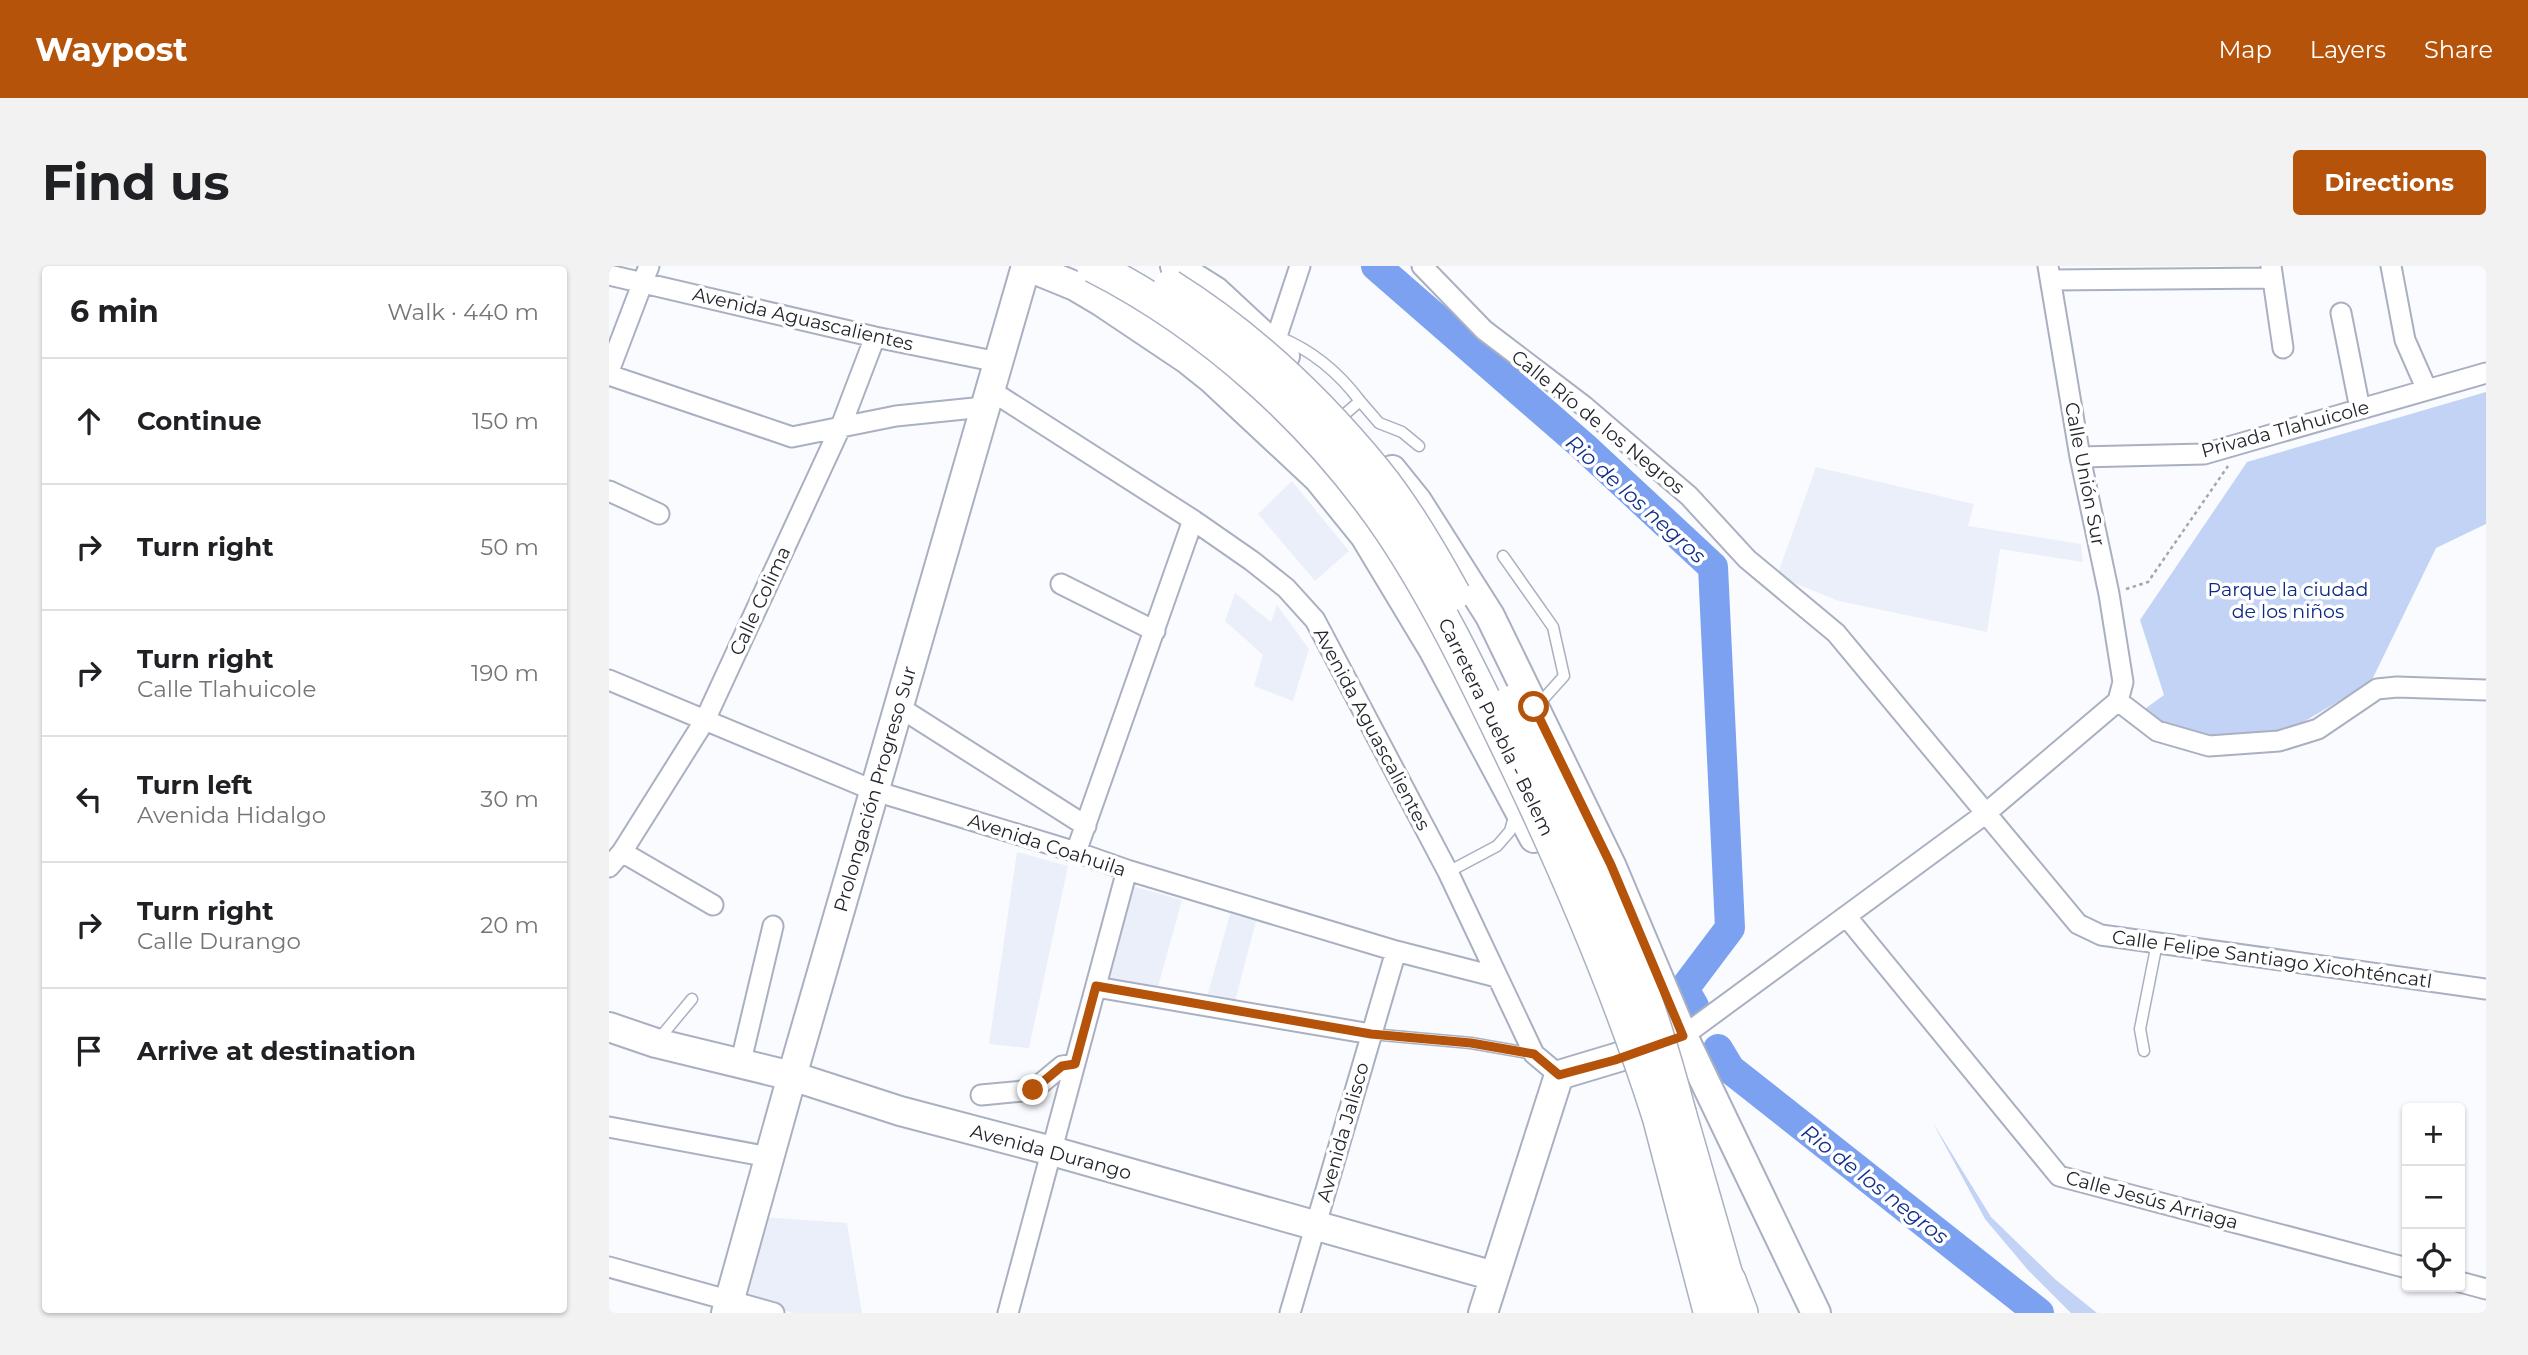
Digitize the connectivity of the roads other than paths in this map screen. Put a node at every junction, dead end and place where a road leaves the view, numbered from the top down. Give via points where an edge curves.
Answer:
1 (1026, 266) edge
2 (1139, 266) edge
3 (1175, 266) edge
4 (1300, 266) edge
5 (1422, 266) edge
6 (2391, 266) edge
7 (2271, 272) edge
8 (1079, 273) edge
9 (2050, 273) edge
10 (2134, 273) edge
11 (647, 274) edge
12 (609, 275) edge
13 (2341, 313) dead end
14 (875, 337) junction
15 (1275, 341) junction
16 (2283, 348) dead end
17 (998, 362) junction
18 (609, 373) edge
19 (2486, 373) edge
20 (1212, 379) junction
21 (2427, 390) junction
22 (987, 399) junction
23 (1348, 408) junction
24 (2360, 409) junction
25 (841, 426) junction
26 (1419, 446) dead end
27 (1297, 457) junction
28 (2080, 457) junction
29 (609, 491) edge
30 (659, 514) dead end
31 (1193, 520) junction
32 (1503, 556) dead end
33 (1061, 584) dead end
34 (1154, 631) junction
35 (609, 680) edge
36 (2486, 690) edge
37 (2118, 701) junction
38 (899, 707) junction
39 (1534, 707) junction
40 (705, 720) junction
41 (875, 791) junction
42 (1517, 804) junction
43 (1986, 814) junction
44 (1086, 826) junction
45 (1076, 852) junction
46 (615, 859) edge
47 (1127, 870) junction
48 (1448, 872) junction
49 (713, 905) dead end
50 (1580, 908) junction
51 (1846, 916) junction
52 (773, 926) dead end
53 (2157, 943) junction
54 (1396, 951) junction
55 (1497, 977) junction
56 (1096, 986) junction
57 (2486, 989) edge
58 (692, 999) dead end
59 (609, 1027) edge
60 (1371, 1034) junction
61 (1683, 1036) junction
62 (656, 1043) junction
63 (2144, 1051) dead end
64 (1534, 1054) junction
65 (1075, 1064) junction
66 (740, 1065) junction
67 (1559, 1075) junction
68 (792, 1076) junction
69 (981, 1095) dead end
70 (1670, 1116) junction
71 (609, 1127) edge
72 (1052, 1150) junction
73 (769, 1157) junction
74 (1315, 1227) junction
75 (609, 1267) edge
76 (2402, 1267) edge
77 (1494, 1276) junction
78 (2465, 1283) edge
79 (2486, 1289) edge
80 (1735, 1302) edge
81 (728, 1307) edge
82 (774, 1313) edge
83 (1008, 1313) edge
84 (1290, 1313) edge
85 (1483, 1313) edge
86 (1710, 1313) edge
87 (1816, 1313) edge

1 - 8 street, Carretera Puebla - Belem
1 - 17 street, Prolongación Progreso Sur
2 - 70 main road, Carretera Puebla - Belem, bridge via 1208,310 1280,371 1377,474 1427,546 1613,914 1664,1055
3 - 15 street via 1215,291
4 - 15 street
5 - 43 street, Calle Río de los Negros via 1484,330 1584,405 1689,496 1747,559 1836,634
6 - 21 street via 2405,340
7 - 10 street
7 - 16 street
8 - 20 street, Carretera Puebla - Belem
8 - 50 main road, Carretera Puebla - Belem, bridge via 1121,280 1185,320 1300,420 1349,474 1434,601 1489,708
9 - 10 street
9 - 28 street, Calle Unión Sur
11 - 12 street, Avenida Aguascalientes
11 - 14 street, Avenida Aguascalientes
11 - 18 street
13 - 24 street
14 - 17 street, Avenida Aguascalientes
14 - 25 street, Calle Colima
15 - 20 street via 1258,367
15 - 23 street
17 - 22 street, Prolongación Progreso Sur
18 - 25 street via 792,438
19 - 21 street, Privada Tlahuicole
20 - 27 street, Carretera Puebla - Belem
21 - 24 street, Privada Tlahuicole
22 - 25 street
22 - 31 street, Avenida Aguascalientes
22 - 38 street, Prolongación Progreso Sur
23 - 26 lane via 1402,432
23 - 27 street via 1319,407 1305,414 1294,439
23 - 39 street via 1417,501 1490,616
24 - 28 street, Privada Tlahuicole via 2204,454
25 - 40 street, Calle Colima
27 - 42 street, Carretera Puebla - Belem via 1366,536
28 - 37 street, Calle Unión Sur via 2123,682
29 - 30 street
31 - 34 street
31 - 48 street, Avenida Aguascalientes via 1286,588 1315,620
32 - 39 lane via 1553,627 1564,676
33 - 34 street
34 - 44 street
35 - 40 street, Avenida Coahuila
36 - 37 street via 2377,689 2318,729 2279,741 2209,746 2157,731
37 - 43 street
38 - 41 street, Prolongación Progreso Sur
38 - 44 street
39 - 61 street via 1611,865
40 - 41 street, Avenida Coahuila
40 - 46 street, Calle Colima
41 - 45 street, Avenida Coahuila
41 - 68 street, Prolongación Progreso Sur
42 - 48 lane via 1510,831 1497,846
42 - 50 street, Carretera Puebla - Belem via 1552,872
43 - 51 street
43 - 53 street, Calle Felipe Santiago Xicohténcatl via 2078,924 2101,935
44 - 45 street
45 - 47 street, Avenida Coahuila
46 - 49 street
47 - 54 street, Avenida Coahuila
47 - 56 street
48 - 55 street, Avenida Aguascalientes
50 - 70 main road, Carretera Puebla - Belem, bridge
51 - 61 street
51 - 76 street, Calle Jesús Arriaga via 2059,1176
52 - 66 street
53 - 57 street, Calle Felipe Santiago Xicohténcatl
53 - 63 lane via 2140,1028
54 - 55 street, Avenida Coahuila
54 - 60 street, Avenida Jalisco
55 - 64 street, Avenida Aguascalientes
56 - 60 street
56 - 65 street
58 - 62 lane
59 - 62 street, Avenida Durango
60 - 64 lane
60 - 74 street, Avenida Jalisco
61 - 67 street
61 - 87 street
62 - 66 street, Avenida Durango
64 - 67 street, Avenida Aguascalientes
65 - 69 street via 1062,1066 1033,1090
65 - 72 street
66 - 68 street, Avenida Durango
67 - 77 street
68 - 72 street, Avenida Durango via 900,1111
68 - 73 street, Prolongación Progreso Sur
70 - 80 main road, Carretera Puebla - Belem
70 - 86 main road, Carretera Puebla - Belem
71 - 73 street
72 - 74 street, Avenida Durango
72 - 83 street
73 - 81 street, Prolongación Progreso Sur
74 - 77 street, Avenida Durango
74 - 84 street, Avenida Jalisco
75 - 81 street
77 - 85 street
78 - 79 street
81 - 82 street

